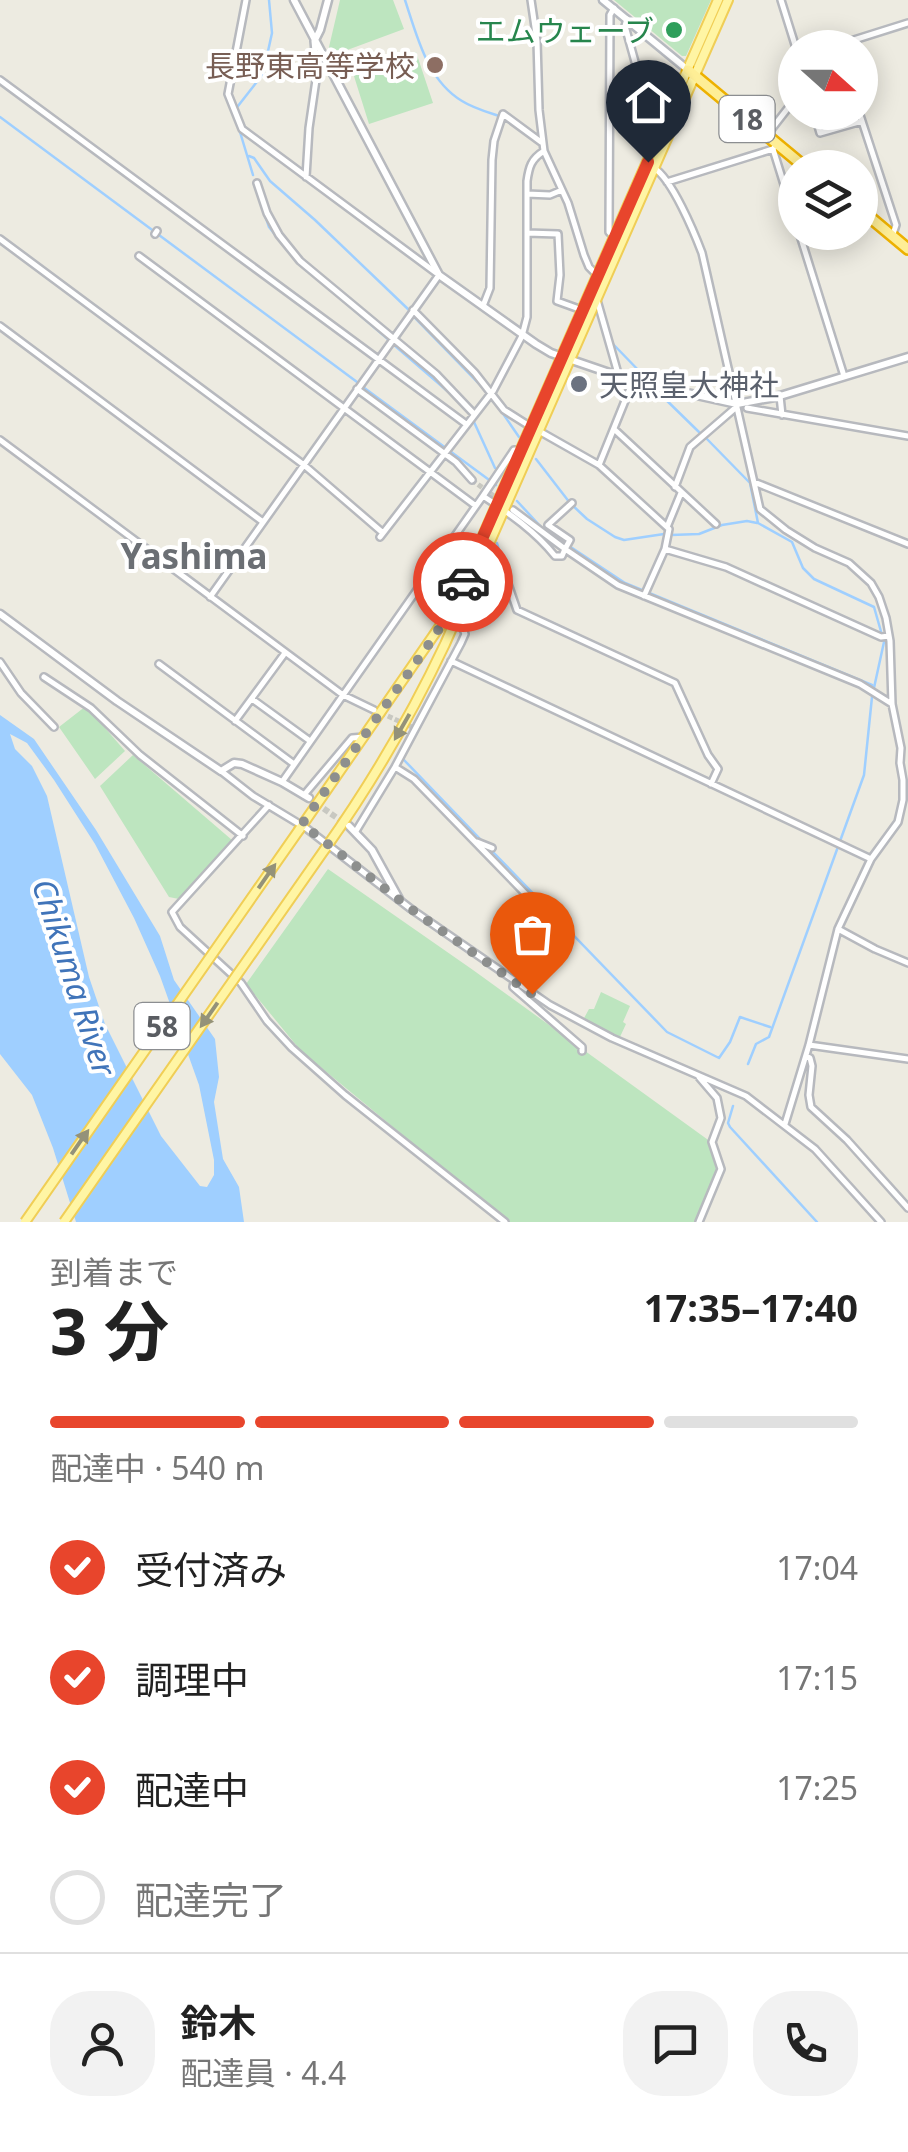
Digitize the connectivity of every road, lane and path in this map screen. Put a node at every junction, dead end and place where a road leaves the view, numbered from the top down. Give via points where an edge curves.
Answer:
1 (246, 0) edge
2 (294, 0) edge
3 (328, 0) edge
4 (530, 0) edge
5 (604, 0) edge
6 (718, 0) edge
7 (728, 0) edge
8 (781, 0) edge
9 (614, 8) junction
10 (627, 19) junction
11 (908, 22) edge
12 (790, 30) edge
13 (878, 32) edge
14 (314, 41) junction
15 (692, 73) junction
16 (0, 80) edge
17 (778, 121) edge
18 (865, 130) edge
19 (767, 135) junction
20 (658, 137) junction
21 (775, 146) junction
22 (543, 147) junction
23 (781, 150) edge
24 (778, 157) edge
25 (654, 168) junction
26 (306, 177) junction
27 (667, 182) junction
28 (257, 183) dead end
29 (562, 190) junction
30 (527, 194) junction
31 (878, 225) edge
32 (527, 233) junction
33 (892, 237) junction
34 (615, 238) junction
35 (0, 239) edge
36 (908, 249) edge
37 (805, 250) edge
38 (140, 256) dead end
39 (439, 274) junction
40 (598, 276) junction
41 (597, 300) junction
42 (483, 306) junction
43 (413, 310) junction
44 (582, 310) junction
45 (0, 326) edge
46 (522, 336) junction
47 (392, 340) junction
48 (567, 358) junction
49 (908, 358) edge
50 (378, 359) junction
51 (619, 376) junction
52 (844, 376) junction
53 (633, 381) junction
54 (357, 389) junction
55 (491, 393) junction
56 (780, 396) junction
57 (736, 406) junction
58 (343, 408) junction
59 (747, 408) dead end
60 (474, 414) junction
61 (782, 415) junction
62 (466, 424) junction
63 (535, 429) junction
64 (615, 430) junction
65 (908, 436) edge
66 (0, 440) edge
67 (446, 450) junction
68 (521, 450) junction
69 (304, 464) junction
70 (599, 465) junction
71 (430, 473) junction
72 (472, 480) tunnel mouth
73 (754, 482) junction
74 (678, 490) junction
75 (483, 496) junction
76 (571, 504) dead end
77 (476, 506) junction
78 (505, 508) junction
79 (263, 522) junction
80 (716, 524) dead end
81 (667, 527) junction
82 (908, 544) edge
83 (567, 546) junction
84 (666, 549) junction
85 (480, 566) junction
86 (645, 592) junction
87 (210, 597) junction
88 (0, 614) edge
89 (456, 622) junction
90 (886, 637) junction
91 (286, 653) junction
92 (0, 662) edge
93 (452, 662) junction
94 (159, 664) dead end
95 (44, 677) dead end
96 (343, 695) junction
97 (252, 698) junction
98 (892, 704) junction
99 (374, 710) tunnel mouth
100 (236, 721) junction
101 (54, 728) dead end
102 (364, 737) junction
103 (310, 742) junction
104 (901, 748) junction
105 (908, 754) edge
106 (295, 764) junction
107 (396, 767) junction
108 (221, 771) junction
109 (282, 782) junction
110 (712, 784) junction
111 (307, 797) joint
112 (268, 805) junction
113 (300, 827) junction
114 (352, 828) joint
115 (243, 836) junction
116 (474, 841) junction
117 (327, 847) junction
118 (492, 848) dead end
119 (871, 859) junction
120 (399, 899) junction
121 (548, 917) dead end
122 (838, 929) junction
123 (908, 963) edge
124 (514, 982) junction
125 (809, 1045) junction
126 (582, 1051) dead end
127 (806, 1056) junction
128 (908, 1059) edge
129 (697, 1075) junction
130 (785, 1124) junction
131 (908, 1208) edge
132 (24, 1222) edge
133 (64, 1222) edge
134 (505, 1222) edge
135 (699, 1222) edge
136 (881, 1222) edge

1 - 26 street via 228,94 242,129
2 - 14 street
3 - 14 street
4 - 22 street
5 - 9 street
6 - 15 main road, 58
7 - 15 main road, 58
8 - 12 street
9 - 10 street
9 - 34 street via 609,232
10 - 15 street
10 - 20 street
11 - 13 street
14 - 26 street via 318,73
14 - 39 street
15 - 19 highway, 18
15 - 20 main road, 58
15 - 25 main road, 58
16 - 50 street
17 - 19 street
18 - 33 street via 896,224
19 - 21 highway, 18
20 - 34 main road, 58
21 - 23 highway, 18
21 - 24 street
21 - 27 street
22 - 29 street
22 - 30 street via 530,165
22 - 42 street via 503,114 494,141 490,288
25 - 27 street
25 - 41 main road, 58
26 - 39 street
27 - 57 street via 702,253
28 - 47 street via 279,236 300,261
29 - 30 street
29 - 40 street
30 - 32 street
31 - 33 highway
32 - 44 street via 558,234 557,301
32 - 46 street via 528,316
33 - 36 highway
34 - 40 main road, 58
35 - 69 street
37 - 52 street
38 - 58 street
39 - 42 street
39 - 43 street
40 - 44 main road, 58
41 - 48 main road, 58
41 - 51 street
42 - 46 street
43 - 47 street
43 - 55 street
44 - 48 main road, 58
45 - 79 street
46 - 48 street
46 - 55 street
47 - 50 street
47 - 60 street
48 - 51 street
48 - 63 main road, 58
49 - 52 street
50 - 54 street
50 - 62 street
51 - 53 street
52 - 56 street
53 - 57 street
53 - 64 street
54 - 58 street
54 - 67 street
55 - 60 street
55 - 63 street
56 - 57 street
56 - 61 street
57 - 73 street
57 - 74 street via 690,447
58 - 69 street
58 - 71 street
59 - 61 street
60 - 62 street
61 - 65 street
62 - 67 street
63 - 68 main road, 58
63 - 70 street
63 - 78 main road, 58
64 - 70 street
64 - 74 street
66 - 87 street
67 - 71 street
67 - 72 street
68 - 75 street via 514,450
68 - 78 main road, 58
69 - 71 street via 382,535
69 - 79 street
70 - 81 street
71 - 77 street
73 - 82 street
73 - 90 street via 764,514 849,563 870,583
74 - 80 street
74 - 81 street
75 - 77 street
75 - 78 street
76 - 83 street via 548,525 570,540
77 - 96 street
78 - 83 street
78 - 83 street via 554,556
78 - 85 main road, 58
78 - 102 main road, 58 via 449,613
79 - 87 street
81 - 84 street
83 - 86 street via 618,586
84 - 86 street
84 - 90 street via 726,567
85 - 89 main road, 58
85 - 110 street via 507,581 517,610 675,683 718,769
86 - 98 street
87 - 91 street
88 - 108 street
89 - 93 street via 465,634
89 -> 117 main road, 58 via 426,686
90 - 98 street
91 - 96 street
91 - 97 street
92 - 101 street
93 - 107 street
93 - 110 street
94 - 100 street
95 - 115 street via 91,708
96 - 99 street
96 - 103 street
97 - 100 street
97 - 103 street
98 - 104 street
100 - 106 street
102 - 111 street via 352,738
102 - 113 main road, 58
103 - 106 street
104 - 105 street
104 - 119 street via 901,812
106 - 109 street
107 - 114 street
107 - 116 street
108 - 109 street via 242,764
108 - 112 street
109 - 111 street
110 - 119 street
112 - 113 street
112 - 115 street
113 - 117 street
132 -> 113 main road, 58, bridge
114 - 120 street
115 - 134 street via 172,912 180,927 241,983 292,1048
116 - 118 street
116 - 121 street
117 - 120 street
117 -> 133 main road, 58, bridge
119 - 122 street
120 - 124 street
122 - 123 street
122 - 125 street
124 - 126 street
124 - 129 street via 612,1038
125 - 127 street
125 - 128 street
127 - 130 street
127 - 131 street via 811,1106
129 - 130 street via 746,1096
129 - 135 street via 718,1098 721,1118 712,1142 721,1169
130 - 136 street

